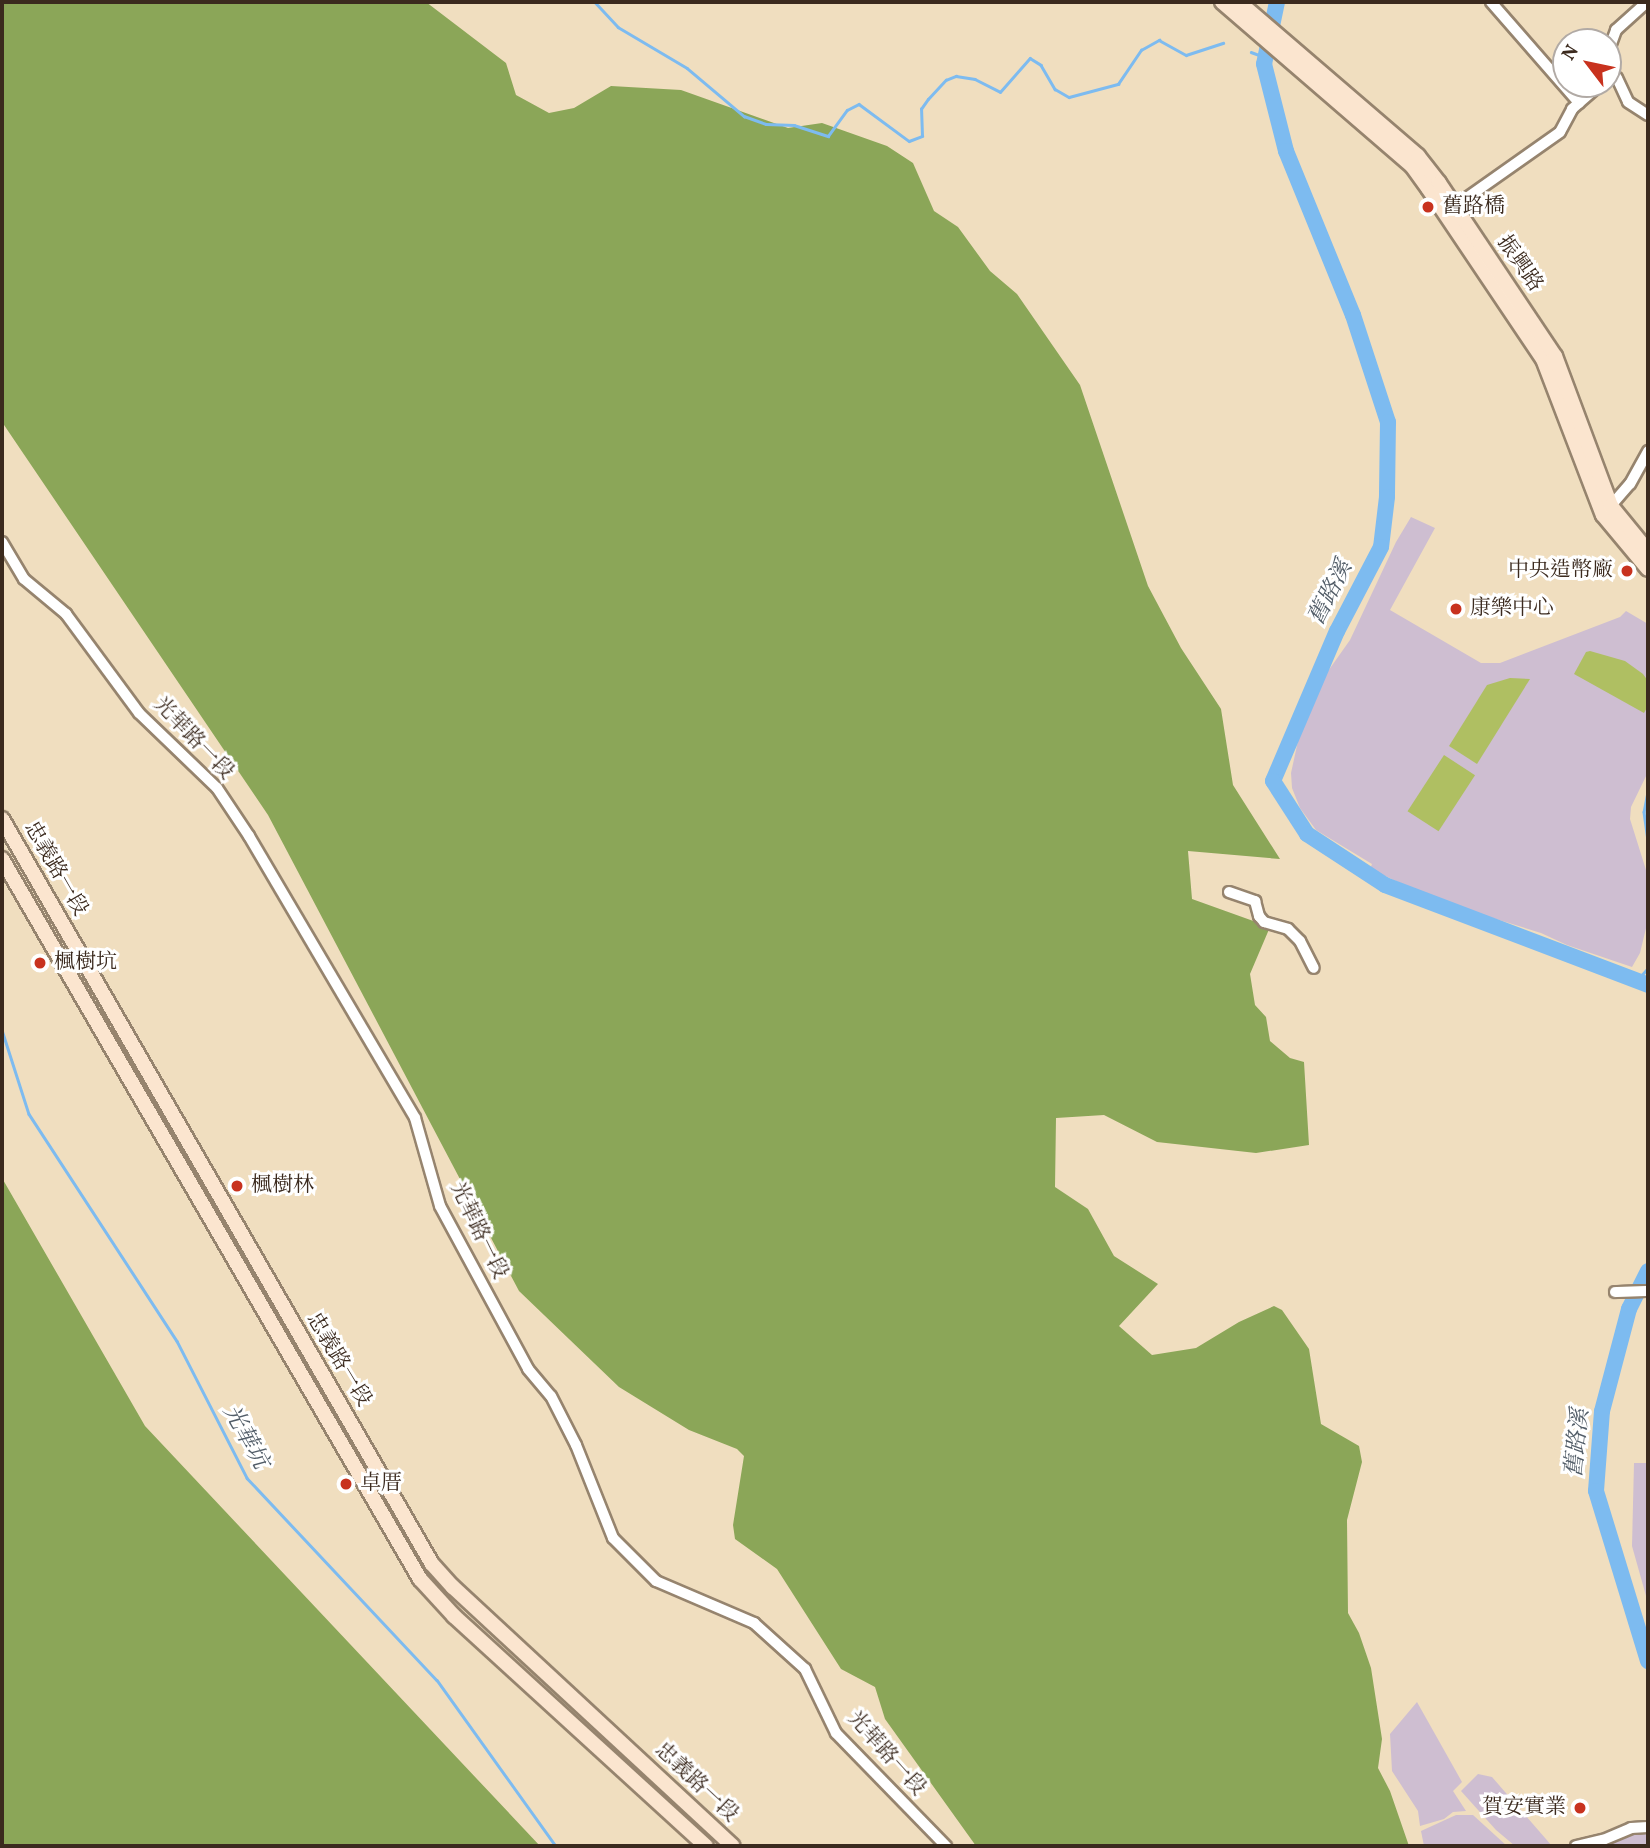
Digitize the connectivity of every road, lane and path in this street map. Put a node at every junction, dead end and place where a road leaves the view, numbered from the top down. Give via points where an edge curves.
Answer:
1 (1222, 2) edge
2 (1239, 2) edge
3 (1491, 2) edge
4 (1647, 2) edge
5 (1259, 27) junction
6 (1618, 28) edge
7 (1622, 88) edge
8 (1584, 98) edge
9 (1578, 103) junction
10 (1648, 115) edge
11 (1449, 210) junction
12 (1648, 451) edge
13 (1607, 510) junction
14 (2, 542) edge
15 (1648, 551) edge
16 (1648, 569) edge
17 (2, 818) edge
18 (2, 859) edge
19 (1229, 891) dead end
20 (49, 892) junction
21 (25, 906) junction
22 (1314, 968) dead end
23 (210, 1174) junction
24 (188, 1187) junction
25 (1648, 1291) edge
26 (1615, 1292) dead end
27 (586, 1704) junction
28 (567, 1725) junction
29 (1648, 1827) edge
30 (706, 1846) edge
31 (733, 1846) edge
32 (946, 1846) edge
33 (1576, 1846) edge

1 - 5 main road
2 - 5 main road
3 - 9 street
4 - 6 street
5 - 11 main road, 振興路 via 1291,61 1412,166
5 - 11 main road, 振興路 via 1289,45 1418,156
7 - 10 street via 1628,102
8 - 9 street
9 - 11 street via 1560,132
11 - 13 main road, 振興路 via 1543,359
12 - 13 street via 1630,484
13 - 15 main road, 振興路
13 - 16 main road, 振興路
14 - 32 street, 光華路一段 via 24,579 66,614 139,713 217,788 249,836 415,1118 440,1206 528,1369 551,1396 576,1445 612,1538 656,1581 754,1623 805,1669 836,1733
17 - 20 main road, 忠義路一段
18 - 21 main road, 忠義路一段
19 - 22 street via 1255,901 1264,922 1288,929
20 - 21 main road
20 - 23 main road, 忠義路一段
21 - 24 main road, 忠義路一段
23 - 24 main road
23 - 27 main road, 忠義路一段 via 432,1564
24 - 28 main road, 忠義路一段 via 420,1580
25 - 26 street
27 - 28 main road
27 - 31 main road, 忠義路一段
28 - 30 main road, 忠義路一段
29 - 33 street

